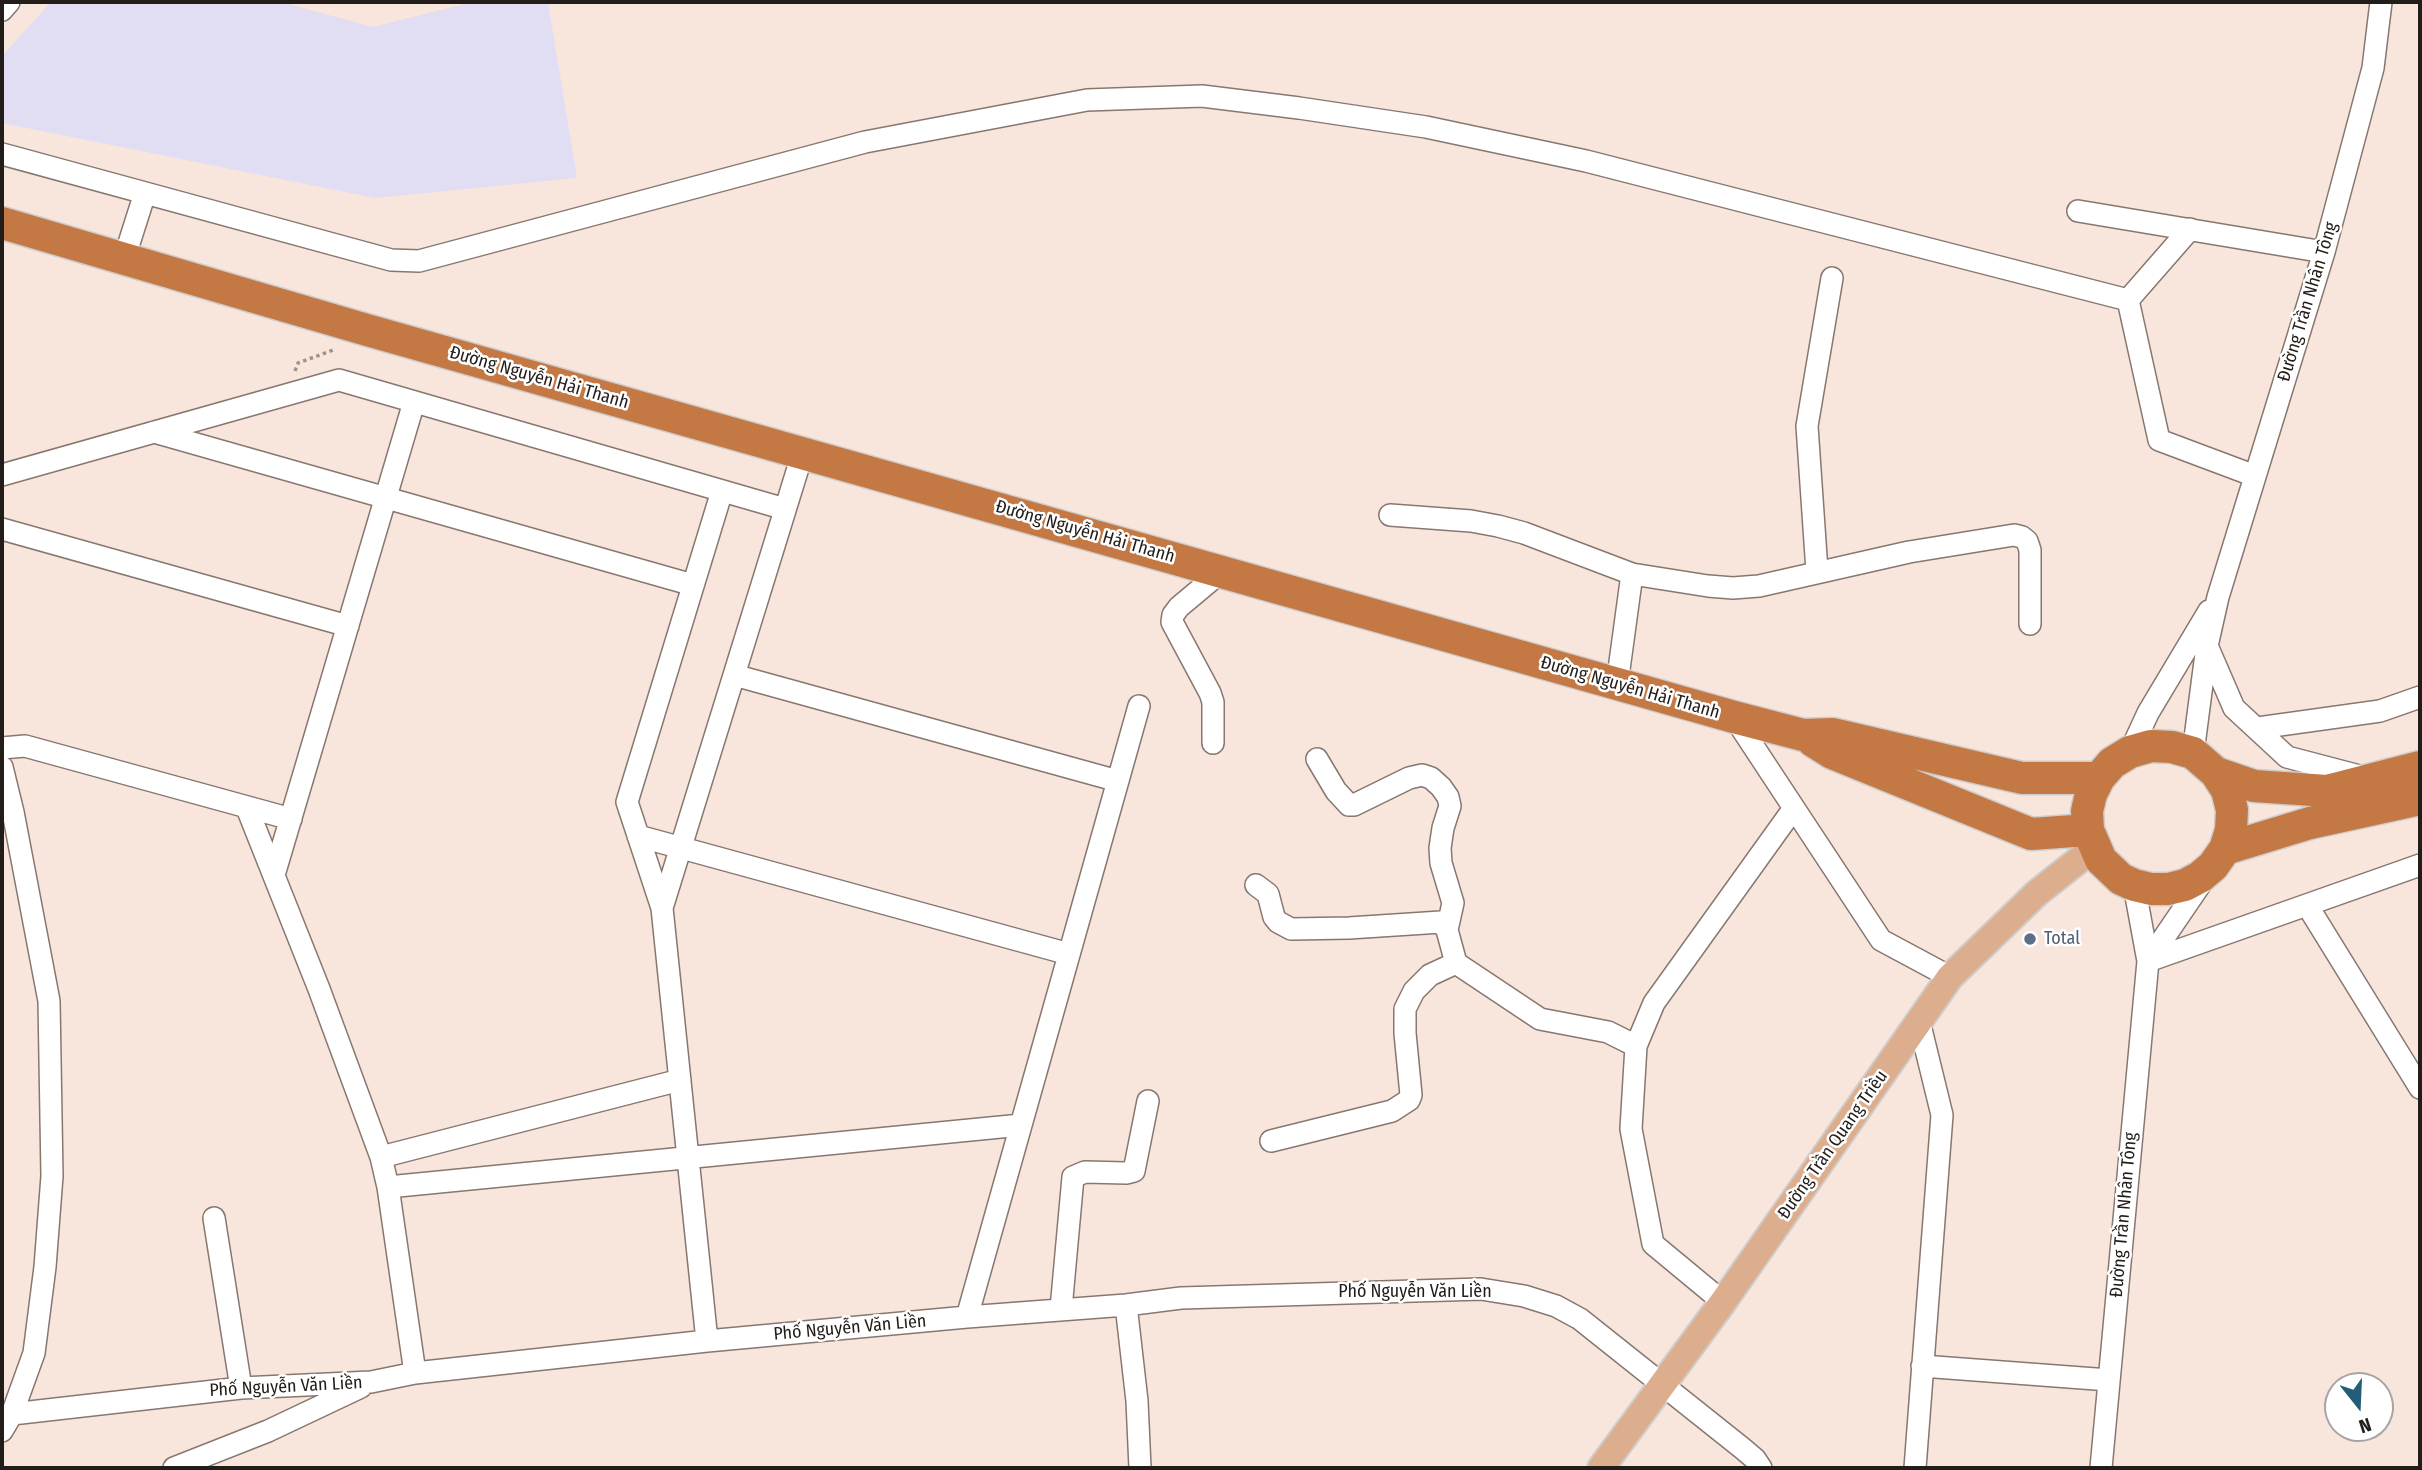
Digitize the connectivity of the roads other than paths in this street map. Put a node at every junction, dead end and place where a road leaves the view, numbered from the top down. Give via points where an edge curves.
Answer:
1 (9, 2) edge
2 (2381, 2) edge
3 (2, 10) edge
4 (2, 154) edge
5 (145, 193) junction
6 (2078, 211) dead end
7 (2, 223) edge
8 (2190, 229) junction
9 (2325, 252) junction
10 (124, 259) junction
11 (1832, 278) dead end
12 (2128, 300) junction
13 (414, 402) junction
14 (154, 432) junction
15 (803, 452) junction
16 (2, 475) edge
17 (2255, 477) junction
18 (722, 491) junction
19 (386, 497) junction
20 (785, 509) junction
21 (1390, 515) dead end
22 (2, 529) edge
23 (1222, 571) junction
24 (1817, 572) junction
25 (1632, 574) junction
26 (693, 585) junction
27 (2218, 597) junction
28 (2030, 624) dead end
29 (348, 626) junction
30 (2207, 646) junction
31 (734, 675) junction
32 (1617, 684) junction
33 (2420, 697) edge
34 (1139, 706) dead end
35 (1734, 717) junction
36 (2258, 728) junction
37 (1803, 735) junction
38 (1213, 743) dead end
39 (2, 748) edge
40 (2130, 752) junction
41 (1317, 759) dead end
42 (2205, 763) junction
43 (2420, 767) edge
44 (2, 768) edge
45 (2099, 778) junction
46 (2372, 779) junction
47 (1118, 781) junction
48 (2420, 799) edge
49 (247, 807) junction
50 (1794, 808) junction
51 (7, 813) edge
52 (291, 819) junction
53 (638, 836) junction
54 (2091, 839) junction
55 (680, 848) junction
56 (2219, 858) junction
57 (2420, 865) edge
58 (274, 875) junction
59 (1256, 885) dead end
60 (2134, 885) junction
61 (2307, 905) junction
62 (662, 908) junction
63 (1447, 930) junction
64 (1069, 954) junction
65 (2148, 961) junction
66 (1456, 963) junction
67 (1950, 977) junction
68 (1919, 1021) junction
69 (1636, 1046) junction
70 (680, 1080) junction
71 (2420, 1088) edge
72 (1147, 1101) dead end
73 (1021, 1125) junction
74 (1271, 1141) dead end
75 (381, 1157) junction
76 (688, 1158) junction
77 (388, 1187) junction
78 (215, 1218) dead end
79 (1723, 1303) junction
80 (1126, 1305) junction
81 (1061, 1309) junction
82 (967, 1317) junction
83 (707, 1340) junction
84 (1922, 1366) junction
85 (415, 1373) junction
86 (2109, 1380) junction
87 (371, 1382) junction
88 (1663, 1385) junction
89 (241, 1388) junction
90 (7, 1422) edge
91 (174, 1468) edge
92 (1140, 1468) edge
93 (1601, 1468) edge
94 (1761, 1468) edge
95 (1915, 1468) edge
96 (2101, 1468) edge

1 - 3 street
2 - 9 street, Đường Trần Nhân Tông via 2373,68
4 - 5 street
5 - 10 street
5 - 12 street via 391,260 419,261 865,142 1087,100 1202,96 1426,127 1586,161
6 - 8 street
7 - 10 highway
8 - 9 street
8 - 12 street
9 - 17 street, Đường Trần Nhân Tông
10 - 15 highway, Đường Nguyễn Hải Thanh
11 - 24 street via 1807,426
12 - 17 street via 2159,440
13 - 14 street via 339,380
13 - 18 street
13 - 19 street
14 - 16 street
14 - 19 street
15 - 20 street
15 - 23 highway, Đường Nguyễn Hải Thanh
17 - 27 street, Đường Trần Nhân Tông
18 - 20 street
18 - 26 street
19 - 26 street
19 - 29 street
20 - 31 street
21 - 25 street via 1498,526
22 - 29 street
23 - 32 highway, Đường Nguyễn Hải Thanh
23 - 38 street via 1179,607 1172,622 1210,693
24 - 25 street via 1733,588
24 - 28 street via 2014,535 2027,541 2030,550
25 - 32 street
26 - 53 street via 627,802
27 - 30 street, Đường Trần Nhân Tông
27 - 40 street, Đường Trần Nhân Tông via 2147,713
29 - 52 street
30 - 36 street via 2234,708
30 - 42 street, Đường Trần Nhân Tông
31 - 47 street
31 - 55 street
32 - 35 highway, Đường Nguyễn Hải Thanh
33 - 36 street via 2380,711
34 - 47 street
35 - 37 highway, Đường Nguyễn Hải Thanh
35 - 50 street
36 - 46 street via 2287,757
37 - 45 highway, Đường Nguyễn Hải Thanh via 1833,734 2022,778
37 - 54 highway, Đường Nguyễn Hải Thanh via 1832,753 2031,834
39 - 49 street via 25,746
40 - 42 highway via 2172,747
40 - 45 highway
41 - 63 street via 1349,805 1422,775 1441,787 1450,806 1440,848 1453,902
42 - 46 highway via 2254,786 2327,791
42 - 56 highway via 2227,790 2232,810 2231,830
43 - 46 highway
44 - 51 street
45 - 54 highway via 2087,811
47 - 64 street
48 - 56 highway via 2310,823
49 - 52 street
49 - 58 street
50 - 67 street via 1881,940
50 - 69 street via 1654,1003
51 - 90 street via 50,1000 52,1176 34,1353
52 - 58 street
53 - 55 street
53 - 62 street
54 - 60 highway via 2110,871
54 - 67 main road, Đường Trần Quang Triều
55 - 62 street
55 - 64 street
56 - 60 highway via 2185,885 2151,889
56 - 65 street, Đường Trần Nhân Tông
57 - 61 street
58 - 75 street
59 - 63 street via 1268,894 1274,917 1291,929 1441,922
60 - 65 street, Đường Trần Nhân Tông
61 - 65 street
61 - 71 street
62 - 70 street
63 - 66 street
64 - 73 street
65 - 86 street, Đường Trần Nhân Tông
66 - 69 street via 1540,1019 1608,1032
66 - 74 street via 1430,975 1405,1009 1409,1100 1392,1111
67 - 68 main road, Đường Trần Quang Triều
68 - 79 main road, Đường Trần Quang Triều
68 - 84 street via 1942,1115
69 - 79 street via 1631,1129 1653,1244
70 - 75 street
70 - 76 street
72 - 81 street via 1134,1171 1085,1172 1073,1177
73 - 76 street
73 - 82 street
75 - 77 street
76 - 77 street
76 - 83 street
77 - 85 street
78 - 89 street
79 - 88 main road, Đường Trần Quang Triều
80 - 81 street, Phố Nguyễn Văn Liền
80 - 88 street, Phố Nguyễn Văn Liền via 1195,1298 1481,1289 1556,1306 1580,1319
80 - 92 street
81 - 82 street, Phố Nguyễn Văn Liền
82 - 83 street, Phố Nguyễn Văn Liền
83 - 85 street, Phố Nguyễn Văn Liền
84 - 86 street
84 - 95 street
85 - 87 street, Phố Nguyễn Văn Liền
86 - 96 street, Đường Trần Nhân Tông
87 - 89 street, Phố Nguyễn Văn Liền
87 - 91 street
88 - 93 main road, Đường Trần Quang Triều
88 - 94 street, Phố Nguyễn Văn Liền
89 - 90 street, Phố Nguyễn Văn Liền

